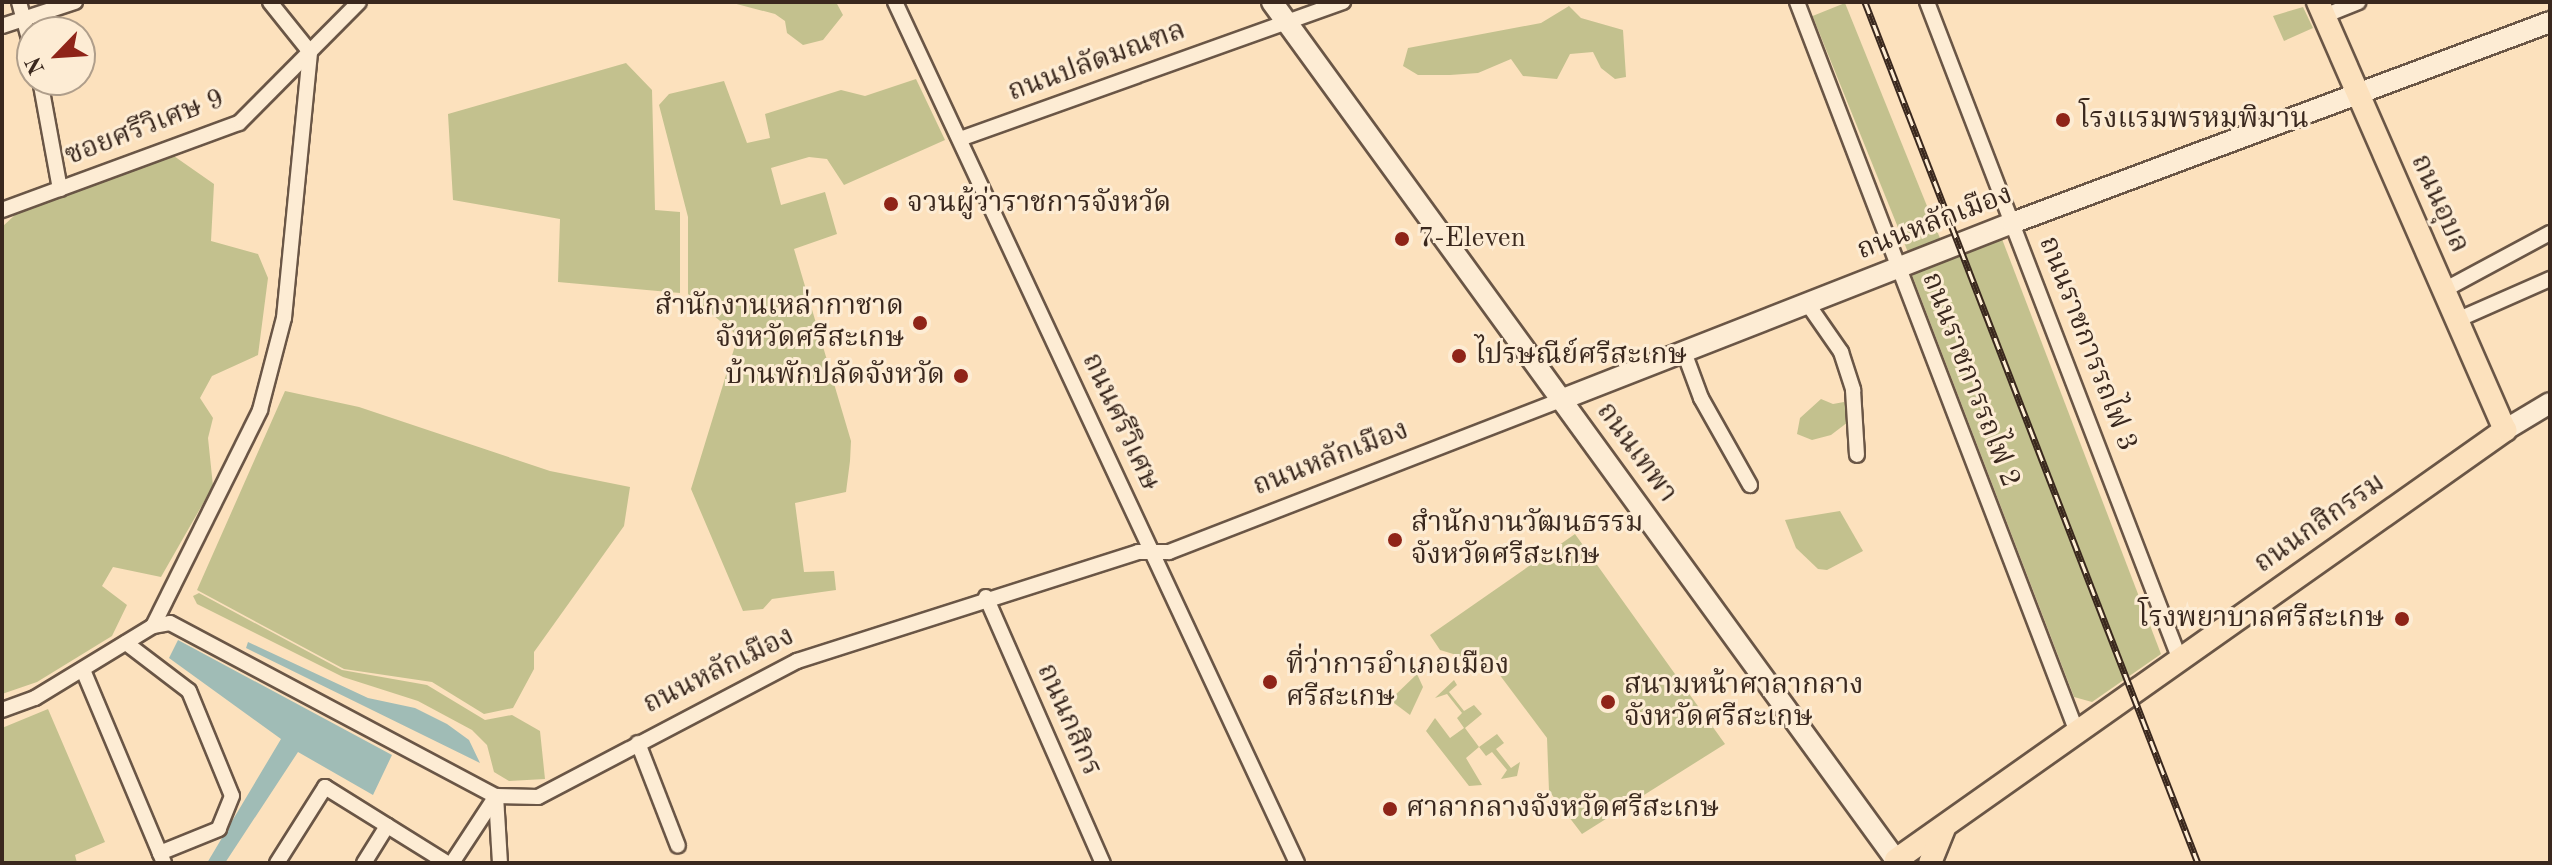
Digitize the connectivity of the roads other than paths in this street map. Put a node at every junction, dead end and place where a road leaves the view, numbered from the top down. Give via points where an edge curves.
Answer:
1 (75, 2) edge
2 (270, 2) edge
3 (359, 2) edge
4 (895, 2) edge
5 (1272, 2) edge
6 (1343, 2) edge
7 (1797, 2) edge
8 (1927, 2) edge
9 (2358, 2) edge
10 (2321, 9) edge
11 (30, 16) edge
12 (2550, 22) edge
13 (1288, 23) junction
14 (310, 52) junction
15 (2358, 94) junction
16 (43, 96) edge
17 (960, 139) junction
18 (60, 189) junction
19 (2, 210) edge
20 (2012, 223) junction
21 (2550, 233) edge
22 (1899, 267) junction
23 (2550, 279) edge
24 (2444, 290) junction
25 (1807, 303) junction
26 (2457, 320) junction
27 (1684, 352) junction
28 (1563, 399) junction
29 (2550, 403) edge
30 (2505, 430) junction
31 (1857, 455) dead end
32 (1750, 485) dead end
33 (1152, 552) junction
34 (986, 597) junction
35 (153, 626) junction
36 (126, 643) junction
37 (2180, 660) junction
38 (83, 670) junction
39 (2, 710) edge
40 (2077, 732) junction
41 (638, 743) junction
42 (496, 796) junction
43 (1948, 821) junction
44 (387, 826) junction
45 (678, 846) dead end
46 (162, 858) edge
47 (1896, 862) edge
48 (277, 863) edge
49 (364, 863) edge
50 (449, 863) edge
51 (500, 863) edge
52 (1103, 863) edge
53 (1297, 863) edge
54 (1930, 863) edge

1 - 11 street
2 - 14 street
3 - 14 street, ซอยศรีวิเศษ 9
4 - 17 street, ถนนศรีวิเศษ
5 - 13 main road, ถนนเทพา
6 - 13 street, ถนนปลัดมณฑล
7 - 22 street, ถนนราชการรถไฟ 2
8 - 20 street, ถนนราชการรถไฟ 3
9 - 10 street
10 - 15 main road, ถนนอุบล
12 - 15 main road, ถนนหลักเมือง
13 - 17 street, ถนนปลัดมณฑล
13 - 28 main road, ถนนเทพา
14 - 18 street, ซอยศรีวิเศษ 9 via 239,123
14 - 35 street via 284,318 274,366 240,459
15 - 20 main road, ถนนหลักเมือง
15 - 24 main road, ถนนอุบล
16 - 18 street
17 - 33 street, ถนนศรีวิเศษ
18 - 19 street, ซอยศรีวิเศษ 9
20 - 22 main road, ถนนหลักเมือง
20 - 37 street, ถนนราชการรถไฟ 3
21 - 24 street
22 - 25 main road, ถนนหลักเมือง
22 - 40 street, ถนนราชการรถไฟ 2
23 - 26 street
24 - 26 main road, ถนนอุบล
25 - 27 main road, ถนนหลักเมือง
25 - 31 street via 1841,352 1853,390
26 - 30 main road, ถนนอุบล
27 - 28 main road, ถนนหลักเมือง
27 - 32 street via 1701,398
28 - 33 street, ถนนหลักเมือง via 1169,552
28 - 47 main road, ถนนเทพา
29 - 30 main road, ถนนกสิกรรม
30 - 37 main road, ถนนกสิกรรม
33 - 34 street, ถนนหลักเมือง
33 - 53 street, ถนนศรีวิเศษ
34 - 41 street, ถนนหลักเมือง via 797,661
34 - 52 street, ถนนกสิกร
35 - 36 street
35 - 42 street, ถนนหลักเมือง via 170,623
36 - 38 street
36 - 46 street via 189,691 232,796 219,829
37 - 40 main road, ถนนกสิกรรม
38 - 39 street
38 - 46 street
40 - 43 main road, ถนนกสิกรรม
41 - 42 street, ถนนหลักเมือง via 538,797
41 - 45 street
42 - 50 street
42 - 51 street
43 - 47 main road, ถนนกสิกรรม
43 - 54 main road
44 - 48 street via 325,787
44 - 49 street
44 - 50 street

